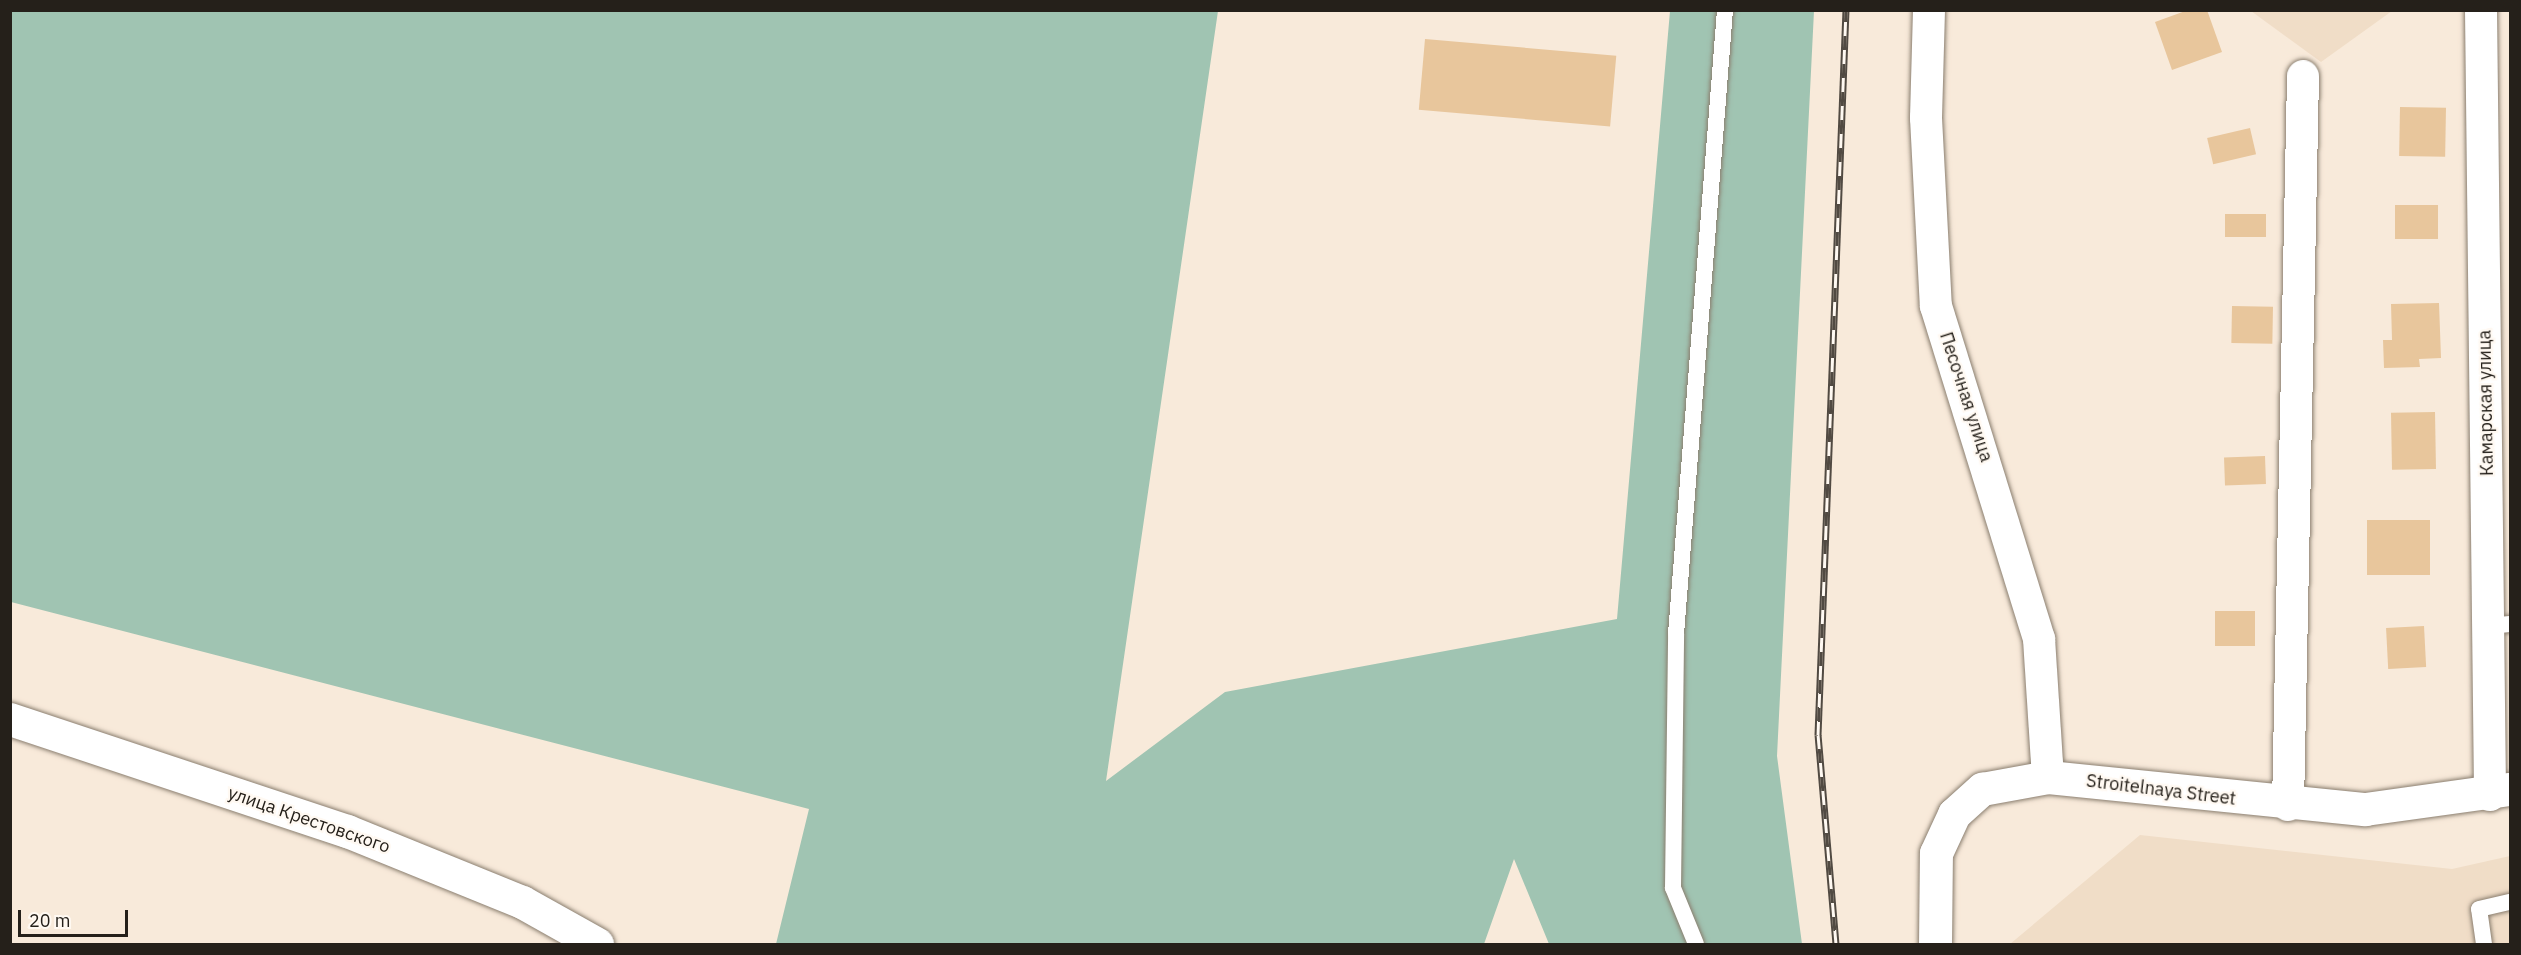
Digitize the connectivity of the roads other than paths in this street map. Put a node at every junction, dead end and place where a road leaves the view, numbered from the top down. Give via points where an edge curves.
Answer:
1 (1725, 10) edge
2 (1929, 10) edge
3 (2481, 10) edge
4 (2303, 76) dead end
5 (2499, 625) edge
6 (10, 719) edge
7 (2048, 777) junction
8 (2500, 792) edge
9 (2288, 805) junction
10 (2511, 902) edge
11 (597, 945) edge
12 (1696, 945) edge
13 (1935, 945) edge
14 (2484, 945) edge

1 - 12 lane via 1676,634 1673,888
2 - 7 street, Песочная улица via 1926,118 1936,306 2039,639
3 - 5 street, Камарская улица
4 - 9 street
5 - 8 street, Камарская улица
6 - 11 street, улица Крестовского via 347,831 522,902
7 - 9 street, Stroitelnaya Street
7 - 13 street, Stroitelnaya Street via 1982,789 1954,814 1936,853
8 - 9 street, Stroitelnaya Street via 2365,809
10 - 14 lane via 2480,909

